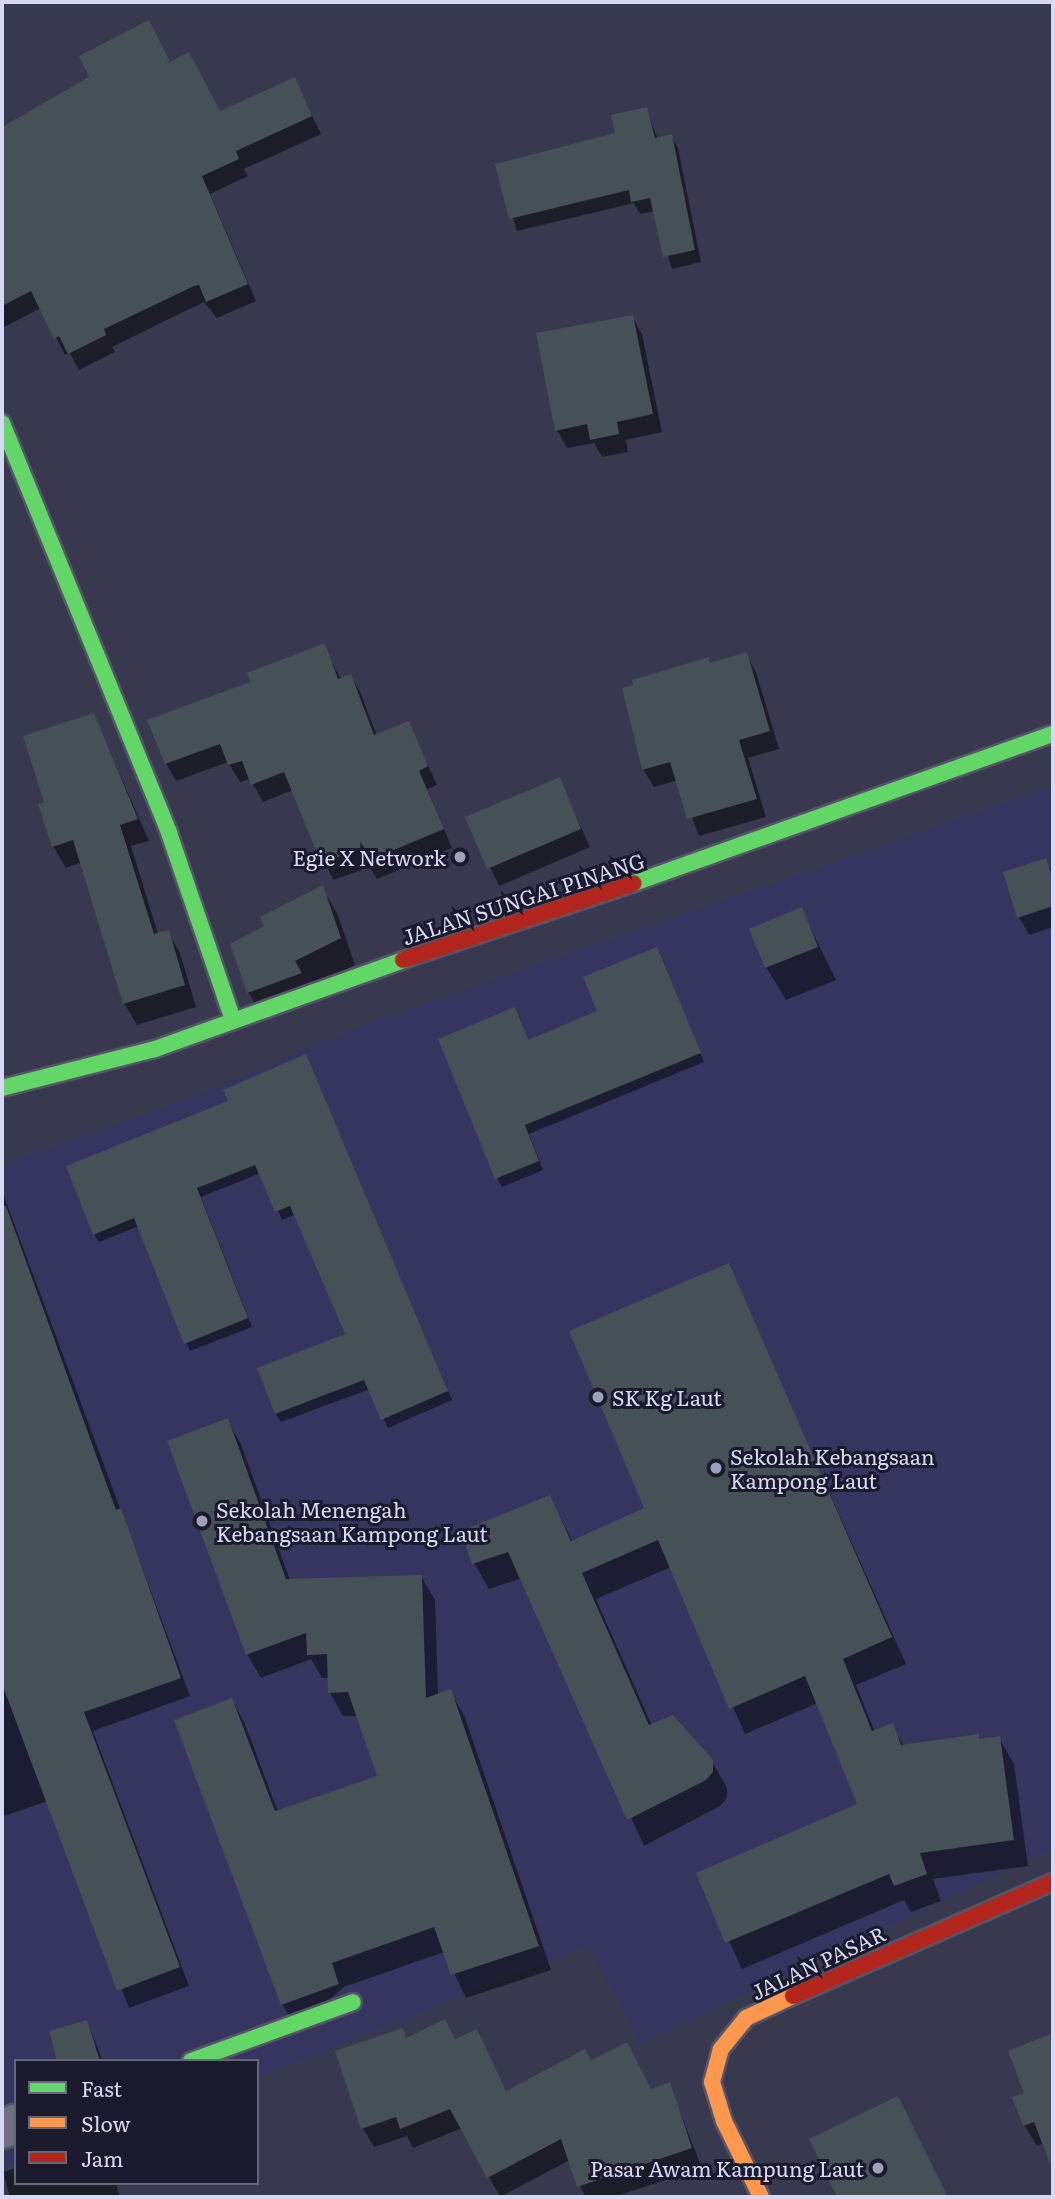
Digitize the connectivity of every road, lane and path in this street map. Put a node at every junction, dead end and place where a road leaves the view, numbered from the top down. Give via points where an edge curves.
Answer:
1 (2, 423) edge
2 (1053, 734) edge
3 (233, 1020) junction
4 (2, 1088) edge
5 (1053, 1882) edge
6 (353, 2003) dead end
7 (197, 2059) edge
8 (761, 2197) edge

1 - 3 street via 169,833
2 - 3 street, JALAN SUNGAI PINANG via 739,848
3 - 4 street, JALAN SUNGAI PINANG via 155,1049
5 - 8 street, JALAN PASAR via 746,2018 721,2049 712,2082 724,2122
6 - 7 street

